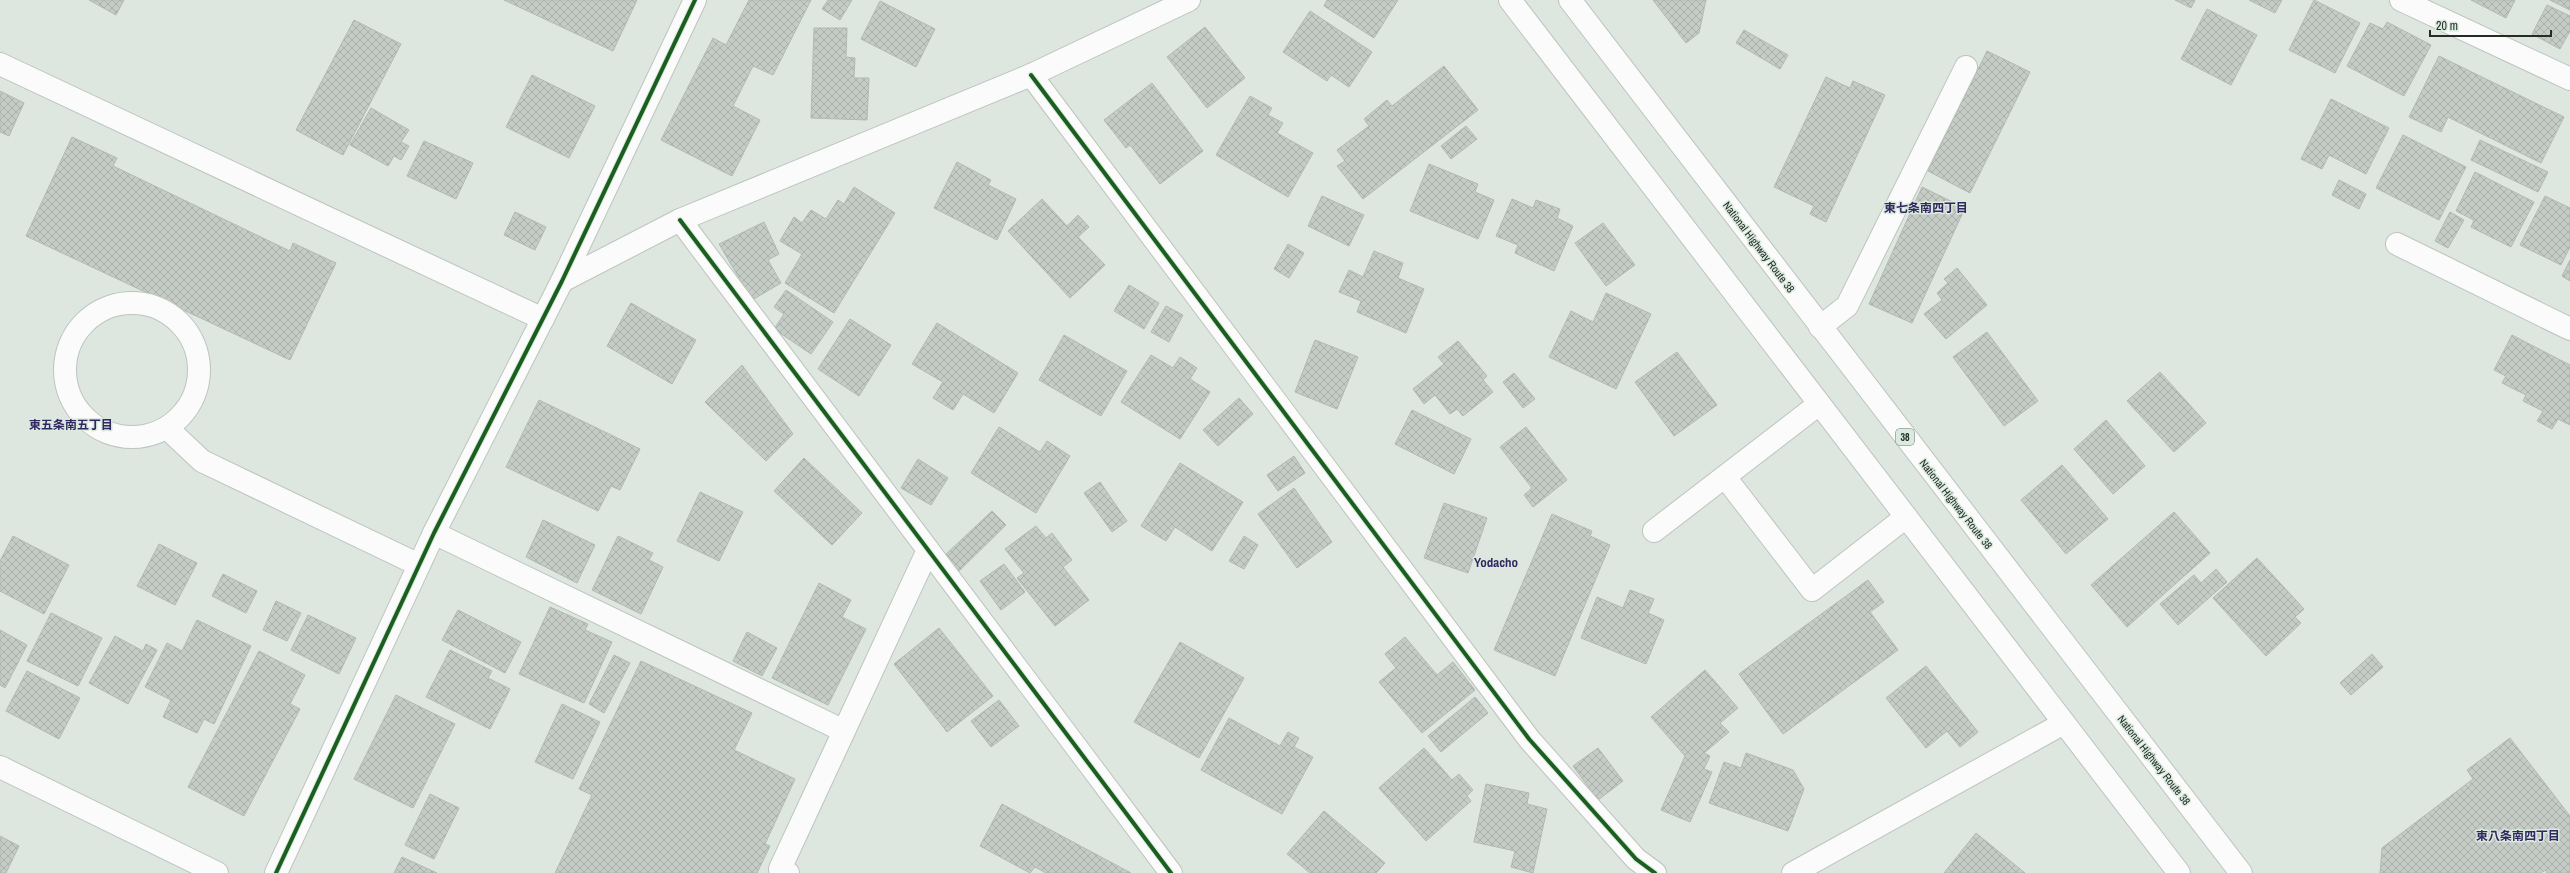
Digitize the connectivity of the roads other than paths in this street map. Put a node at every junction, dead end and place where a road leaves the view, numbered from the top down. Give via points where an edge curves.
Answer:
1 (695, 0) edge
2 (1189, 0) edge
3 (1510, 0) edge
4 (1570, 0) edge
5 (2401, 0) edge
6 (0, 64) edge
7 (1966, 67) dead end
8 (1031, 75) junction
9 (2570, 79) edge
10 (680, 220) junction
11 (2397, 244) dead end
12 (562, 281) junction
13 (543, 319) junction
14 (1820, 327) junction
15 (2570, 329) edge
16 (1819, 404) junction
17 (167, 428) junction
18 (1725, 477) junction
19 (1906, 517) junction
20 (1654, 532) dead end
21 (434, 533) junction
22 (928, 550) junction
23 (419, 565) junction
24 (2064, 723) junction
25 (844, 731) junction
26 (0, 767) edge
27 (217, 873) edge
28 (276, 873) edge
29 (788, 873) edge
30 (1171, 873) edge
31 (1655, 873) edge
32 (1793, 873) edge
33 (2179, 873) edge
34 (2241, 873) edge

1 - 12 main road
2 - 8 main road
3 - 16 main road
4 - 14 main road, National Highway Route 38 / 38
5 - 9 main road
6 - 13 main road
7 - 14 main road via 1847,306
8 - 10 main road
8 - 31 main road via 1529,739 1636,859
10 - 12 main road
10 - 22 main road
11 - 15 main road
12 - 13 main road
13 - 21 main road
14 - 34 main road, National Highway Route 38 / 38
16 - 18 main road
16 - 19 main road
17 - 17 main road via 142,437 115,436 91,425 73,405 64,380 66,354 77,330 97,312 121,303 148,304 172,316 190,336 199,360 198,387 186,410
17 - 23 main road via 202,460
18 - 19 main road via 1812,590
18 - 20 main road
19 - 24 main road
21 - 23 main road
21 - 25 main road
22 - 25 main road
22 - 30 main road
23 - 28 main road
24 - 32 main road
24 - 33 main road
25 - 29 main road via 780,869
26 - 27 main road

